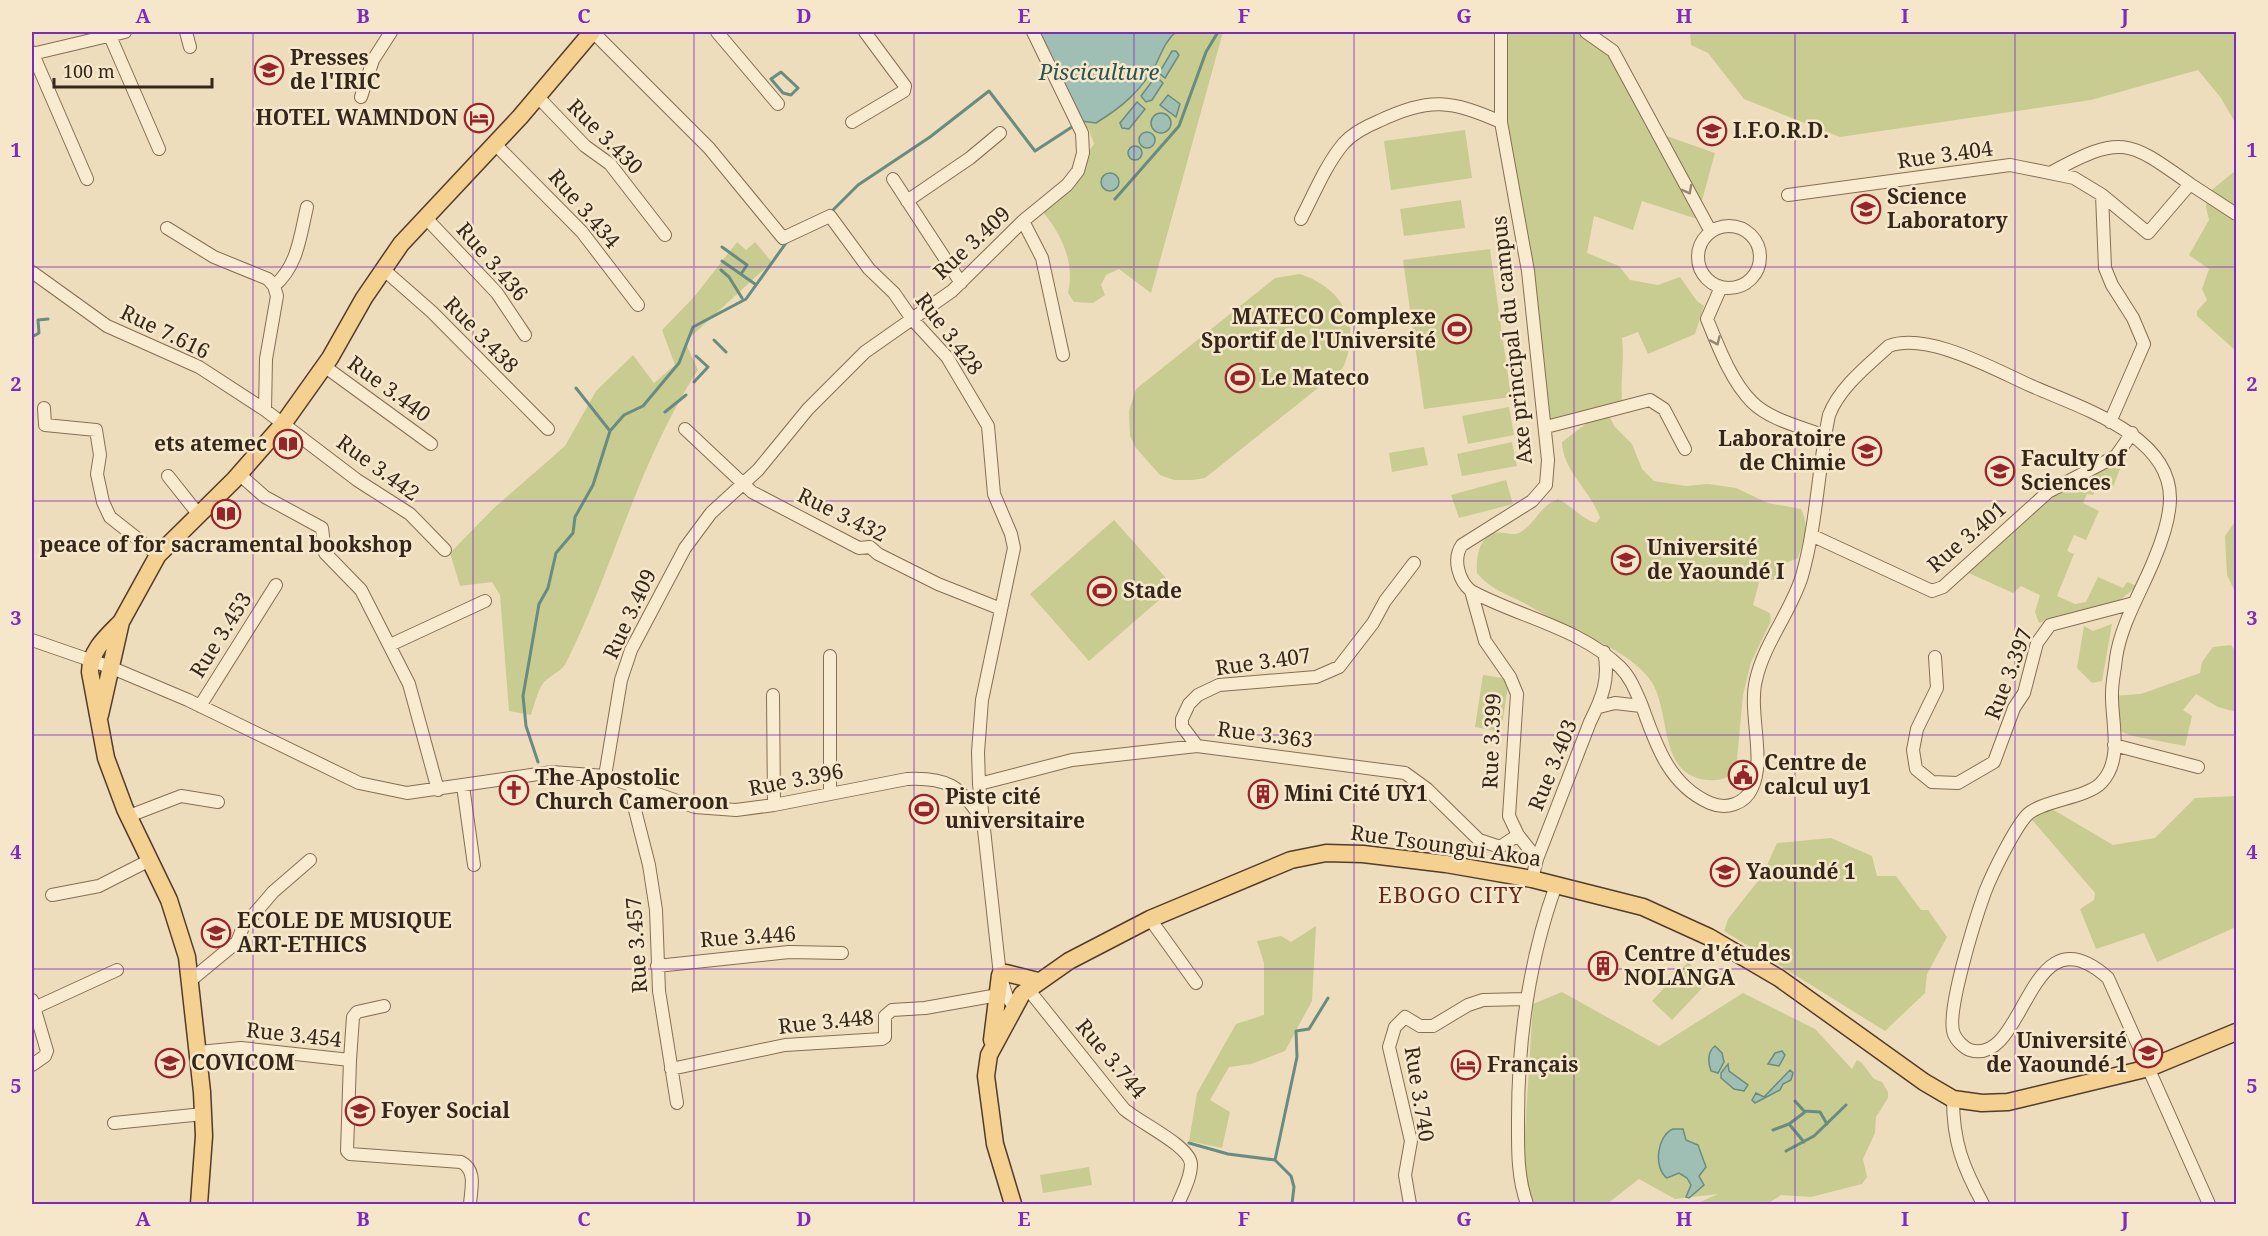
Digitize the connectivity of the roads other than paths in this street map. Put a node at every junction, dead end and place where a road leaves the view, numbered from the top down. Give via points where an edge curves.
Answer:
1 (125, 32) edge
2 (186, 32) edge
3 (391, 32) edge
4 (592, 32) edge
5 (717, 32) edge
6 (865, 32) edge
7 (1033, 32) edge
8 (1501, 32) edge
9 (1587, 32) edge
10 (110, 36) junction
11 (190, 47) dead end
12 (32, 53) edge
13 (361, 97) dead end
14 (538, 97) junction
15 (778, 104) dead end
16 (852, 122) dead end
17 (1501, 122) junction
18 (1000, 133) dead end
19 (495, 144) junction
20 (159, 149) dead end
21 (2052, 172) junction
22 (87, 179) dead end
23 (893, 179) dead end
24 (2190, 184) junction
25 (1788, 195) dead end
26 (2102, 195) junction
27 (907, 201) junction
28 (306, 207) dead end
29 (2236, 214) edge
30 (425, 217) junction
31 (1301, 219) dead end
32 (1023, 221) junction
33 (167, 228) dead end
34 (1711, 232) junction
35 (665, 235) dead end
36 (383, 269) junction
37 (32, 272) edge
38 (960, 283) junction
39 (274, 286) junction
40 (1721, 287) junction
41 (638, 305) dead end
42 (912, 319) junction
43 (525, 335) dead end
44 (1063, 355) dead end
45 (324, 366) junction
46 (44, 408) dead end
47 (265, 410) junction
48 (2110, 422) junction
49 (284, 424) junction
50 (1546, 427) junction
51 (548, 429) dead end
52 (686, 429) dead end
53 (2132, 434) junction
54 (1825, 436) junction
55 (431, 444) dead end
56 (1685, 449) dead end
57 (240, 475) junction
58 (168, 476) dead end
59 (743, 485) junction
60 (199, 515) junction
61 (1811, 535) junction
62 (445, 550) dead end
63 (158, 555) junction
64 (1414, 563) dead end
65 (276, 585) dead end
66 (1471, 591) junction
67 (485, 601) dead end
68 (2134, 603) junction
69 (1001, 609) junction
70 (121, 622) junction
71 (32, 640) edge
72 (390, 645) junction
73 (1604, 652) junction
74 (830, 656) dead end
75 (1935, 657) dead end
76 (91, 660) junction
77 (110, 667) junction
78 (773, 695) dead end
79 (200, 706) junction
80 (1641, 706) junction
81 (1599, 707) junction
82 (100, 715) junction
83 (2114, 745) junction
84 (1197, 746) junction
85 (2198, 767) dead end
86 (605, 776) junction
87 (979, 784) junction
88 (463, 786) junction
89 (632, 786) junction
90 (438, 790) junction
91 (830, 793) junction
92 (218, 802) dead end
93 (774, 805) junction
94 (129, 816) junction
95 (982, 819) junction
96 (1518, 835) junction
97 (1537, 859) junction
98 (150, 860) junction
99 (310, 860) dead end
100 (474, 865) dead end
101 (1532, 879) junction
102 (1556, 885) junction
103 (52, 895) dead end
104 (1150, 919) junction
105 (842, 953) dead end
106 (657, 966) junction
107 (117, 970) dead end
108 (1002, 971) junction
109 (191, 980) junction
110 (1196, 983) dead end
111 (1026, 993) junction
112 (998, 995) junction
113 (1526, 999) junction
114 (33, 1005) edge
115 (384, 1006) dead end
116 (2236, 1032) edge
117 (199, 1052) junction
118 (989, 1055) junction
119 (350, 1060) junction
120 (32, 1065) edge
121 (2150, 1068) junction
122 (671, 1070) junction
123 (1953, 1099) junction
124 (677, 1103) dead end
125 (202, 1114) junction
126 (114, 1123) dead end
127 (199, 1204) edge
128 (470, 1204) edge
129 (1013, 1204) edge
130 (1178, 1204) edge
131 (1410, 1204) edge
132 (1527, 1204) edge
133 (1983, 1204) edge
134 (2209, 1204) edge

1 - 10 street
2 - 11 street
3 - 13 street via 374,60
4 - 14 main road
4 - 42 street, Rue 3.428 via 709,148 783,238 830,216
5 - 15 street
6 - 16 street via 905,86 904,91
7 - 32 street, Rue 3.409 via 1082,133 1083,153 1078,171 1067,185
8 - 17 street, Axe principal du campus
9 -> 34 street via 1614,51
10 - 12 street
10 - 20 street
12 - 22 street
14 - 19 main road
14 - 35 street, Rue 3.430 via 585,146 610,164
17 - 31 street via 1466,106 1444,103 1421,105 1373,124 1345,143
17 - 50 street, Axe principal du campus via 1528,271
18 - 27 street
19 - 30 main road
19 - 41 street, Rue 3.434 via 582,232
21 - 24 street via 2090,152 2110,147 2136,148
21 - 25 street, Rue 3.404 via 2010,165
21 - 26 street, Rue 3.404 via 2074,178
23 - 27 street
24 - 26 street, Rue 3.404 via 2148,233
24 - 29 street
26 - 48 street via 2105,268 2144,344
27 - 38 street
28 - 39 street via 294,261 287,275
30 - 36 main road
30 - 43 street, Rue 3.436 via 497,293
32 - 38 street, Rue 3.409
32 - 44 street via 1041,258
33 - 39 street via 213,257 261,275
34 - 40 street via 1700,245 1699,262 1706,278
34 - 40 street via 1728,226 1745,230 1760,252 1754,278 1739,287
36 - 45 main road
36 - 51 street, Rue 3.438 via 426,306
37 - 47 street, Rue 7.616 via 107,327 199,367
38 - 42 street, Rue 3.409
39 - 47 street via 277,296 266,359
40 -> 54 street via 1707,319 1729,366 1752,402 1769,414
42 - 59 street, Rue 3.409 via 865,352 808,409
42 - 69 street, Rue 3.428 via 947,357 989,430 992,482 1014,548
45 - 49 main road
45 - 55 street, Rue 3.440
46 - 63 street via 45,425 96,430 98,474 110,517
47 - 49 street, Rue 7.616
48 - 53 street
48 - 54 street via 1967,357 1929,346 1897,343 1849,384 1833,406
49 - 57 main road
49 - 62 street, Rue 3.442 via 357,480 410,514
50 - 56 street via 1650,400 1664,409
50 - 66 street, Axe principal du campus via 1546,484 1521,510 1459,549 1463,585
52 - 59 street, Rue 3.432
53 - 61 street, Rue 3.401 via 2116,456 2048,492 1943,586 1932,591
53 - 68 street via 2160,464 2170,498 2166,525
54 - 61 street
57 - 60 main road
57 - 72 street via 265,496 322,528 325,553 361,591
58 - 60 street
59 - 69 street, Rue 3.432 via 860,548 870,547 938,584
59 - 86 street, Rue 3.409 via 711,513 685,548 631,650 621,680
60 - 63 main road
61 - 80 street via 1801,579 1756,680 1755,777 1752,789 1741,802 1711,804 1684,785 1660,757
63 - 70 main road
64 - 84 street, Rue 3.407 via 1339,667 1316,677 1219,686 1198,695 1182,719 1182,726
65 - 79 street, Rue 3.453
66 - 73 street
66 - 96 street, Rue 3.399 via 1485,641 1515,686 1508,807
67 - 72 street
68 - 75 street, Rue 3.397 via 2050,625 2037,643 2024,693 2014,708 1994,762 1958,783 1932,782 1916,769 1913,750 1917,729 1937,688
68 - 83 street via 2118,650 2112,696
69 - 87 street, Rue 3.428 via 982,700
70 - 76 main road via 98,646
70 - 77 main road
71 - 76 street
72 - 90 street via 412,690
73 - 80 street via 1629,677
73 - 81 street via 1608,673
74 - 91 street
76 - 77 street
76 - 82 main road
77 - 79 street
77 - 82 main road
78 - 93 street
79 - 90 street via 359,783 407,793
80 - 81 street, Rue 3.403 via 1615,703
81 - 97 street, Rue 3.403
82 - 94 main road via 106,758
83 - 85 street
83 - 121 street via 2113,764 2100,785 2027,814 1999,862 1985,891 1954,1001 1952,1023 1954,1035 1971,1050 1992,1046 2003,1038 2040,976 2050,967 2076,960 2089,962 2108,978
84 - 87 street, Rue 3.363 via 1072,760
84 - 96 street, Rue 3.363 via 1406,773 1479,840 1500,847
86 - 88 street via 535,773
86 - 89 street, Rue 3.396
87 - 95 street, Rue 3.428
88 - 90 street
88 - 100 street
89 - 93 street, Rue 3.396 via 696,807 736,810
89 - 106 street, Rue 3.457 via 656,910
91 - 93 street, Rue 3.396
91 - 95 street, Rue 3.396 via 928,778 961,790
92 - 94 street via 182,796
94 - 98 main road
95 - 108 street, Rue 3.428
96 - 97 street, Rue 3.399
97 - 101 street, Rue 3.403
98 - 103 street via 99,885
98 - 109 main road via 180,929
99 - 109 street via 270,896 243,927 237,942
101 - 102 main road, Rue Tsoungui Akoa
101 - 104 main road, Rue Tsoungui Akoa via 1425,861 1326,853 1291,860
102 - 113 street via 1535,950
102 - 123 main road, Rue Tsoungui Akoa via 1643,907 1709,937 1779,978
104 - 110 street
104 - 111 main road, Rue Tsoungui Akoa via 1069,961
105 - 106 street, Rue 3.446 via 789,951
106 - 122 street, Rue 3.457
107 - 114 street
108 - 111 main road
108 - 111 street, Rue 3.744 via 1004,991
108 - 112 main road
109 - 117 main road
111 - 118 main road, Rue Tsoungui Akoa
111 - 130 street, Rue 3.744 via 1124,1109 1186,1151 1191,1163 1190,1176
112 - 118 main road
112 - 122 street, Rue 3.448 via 892,1010 885,1016 882,1040 785,1046
113 - 131 street, Rue 3.740 via 1483,1000 1432,1026 1420,1026 1405,1017 1398,1022 1389,1047 1412,1141 1405,1175
113 - 132 street via 1518,1100 1518,1166
114 - 120 street via 47,1051
115 - 119 street via 357,1012 353,1017
116 - 121 main road
117 - 119 street, Rue 3.454 via 242,1048
117 - 125 main road
118 - 129 main road, Rue Tsoungui Akoa via 988,1102 995,1144
119 - 128 street, Rue 3.454 via 350,1155 461,1162 472,1172
121 - 123 main road via 2008,1102
121 - 134 street
122 - 124 street, Rue 3.457
123 - 133 street via 1953,1126 1961,1163
125 - 126 street
125 - 127 main road

